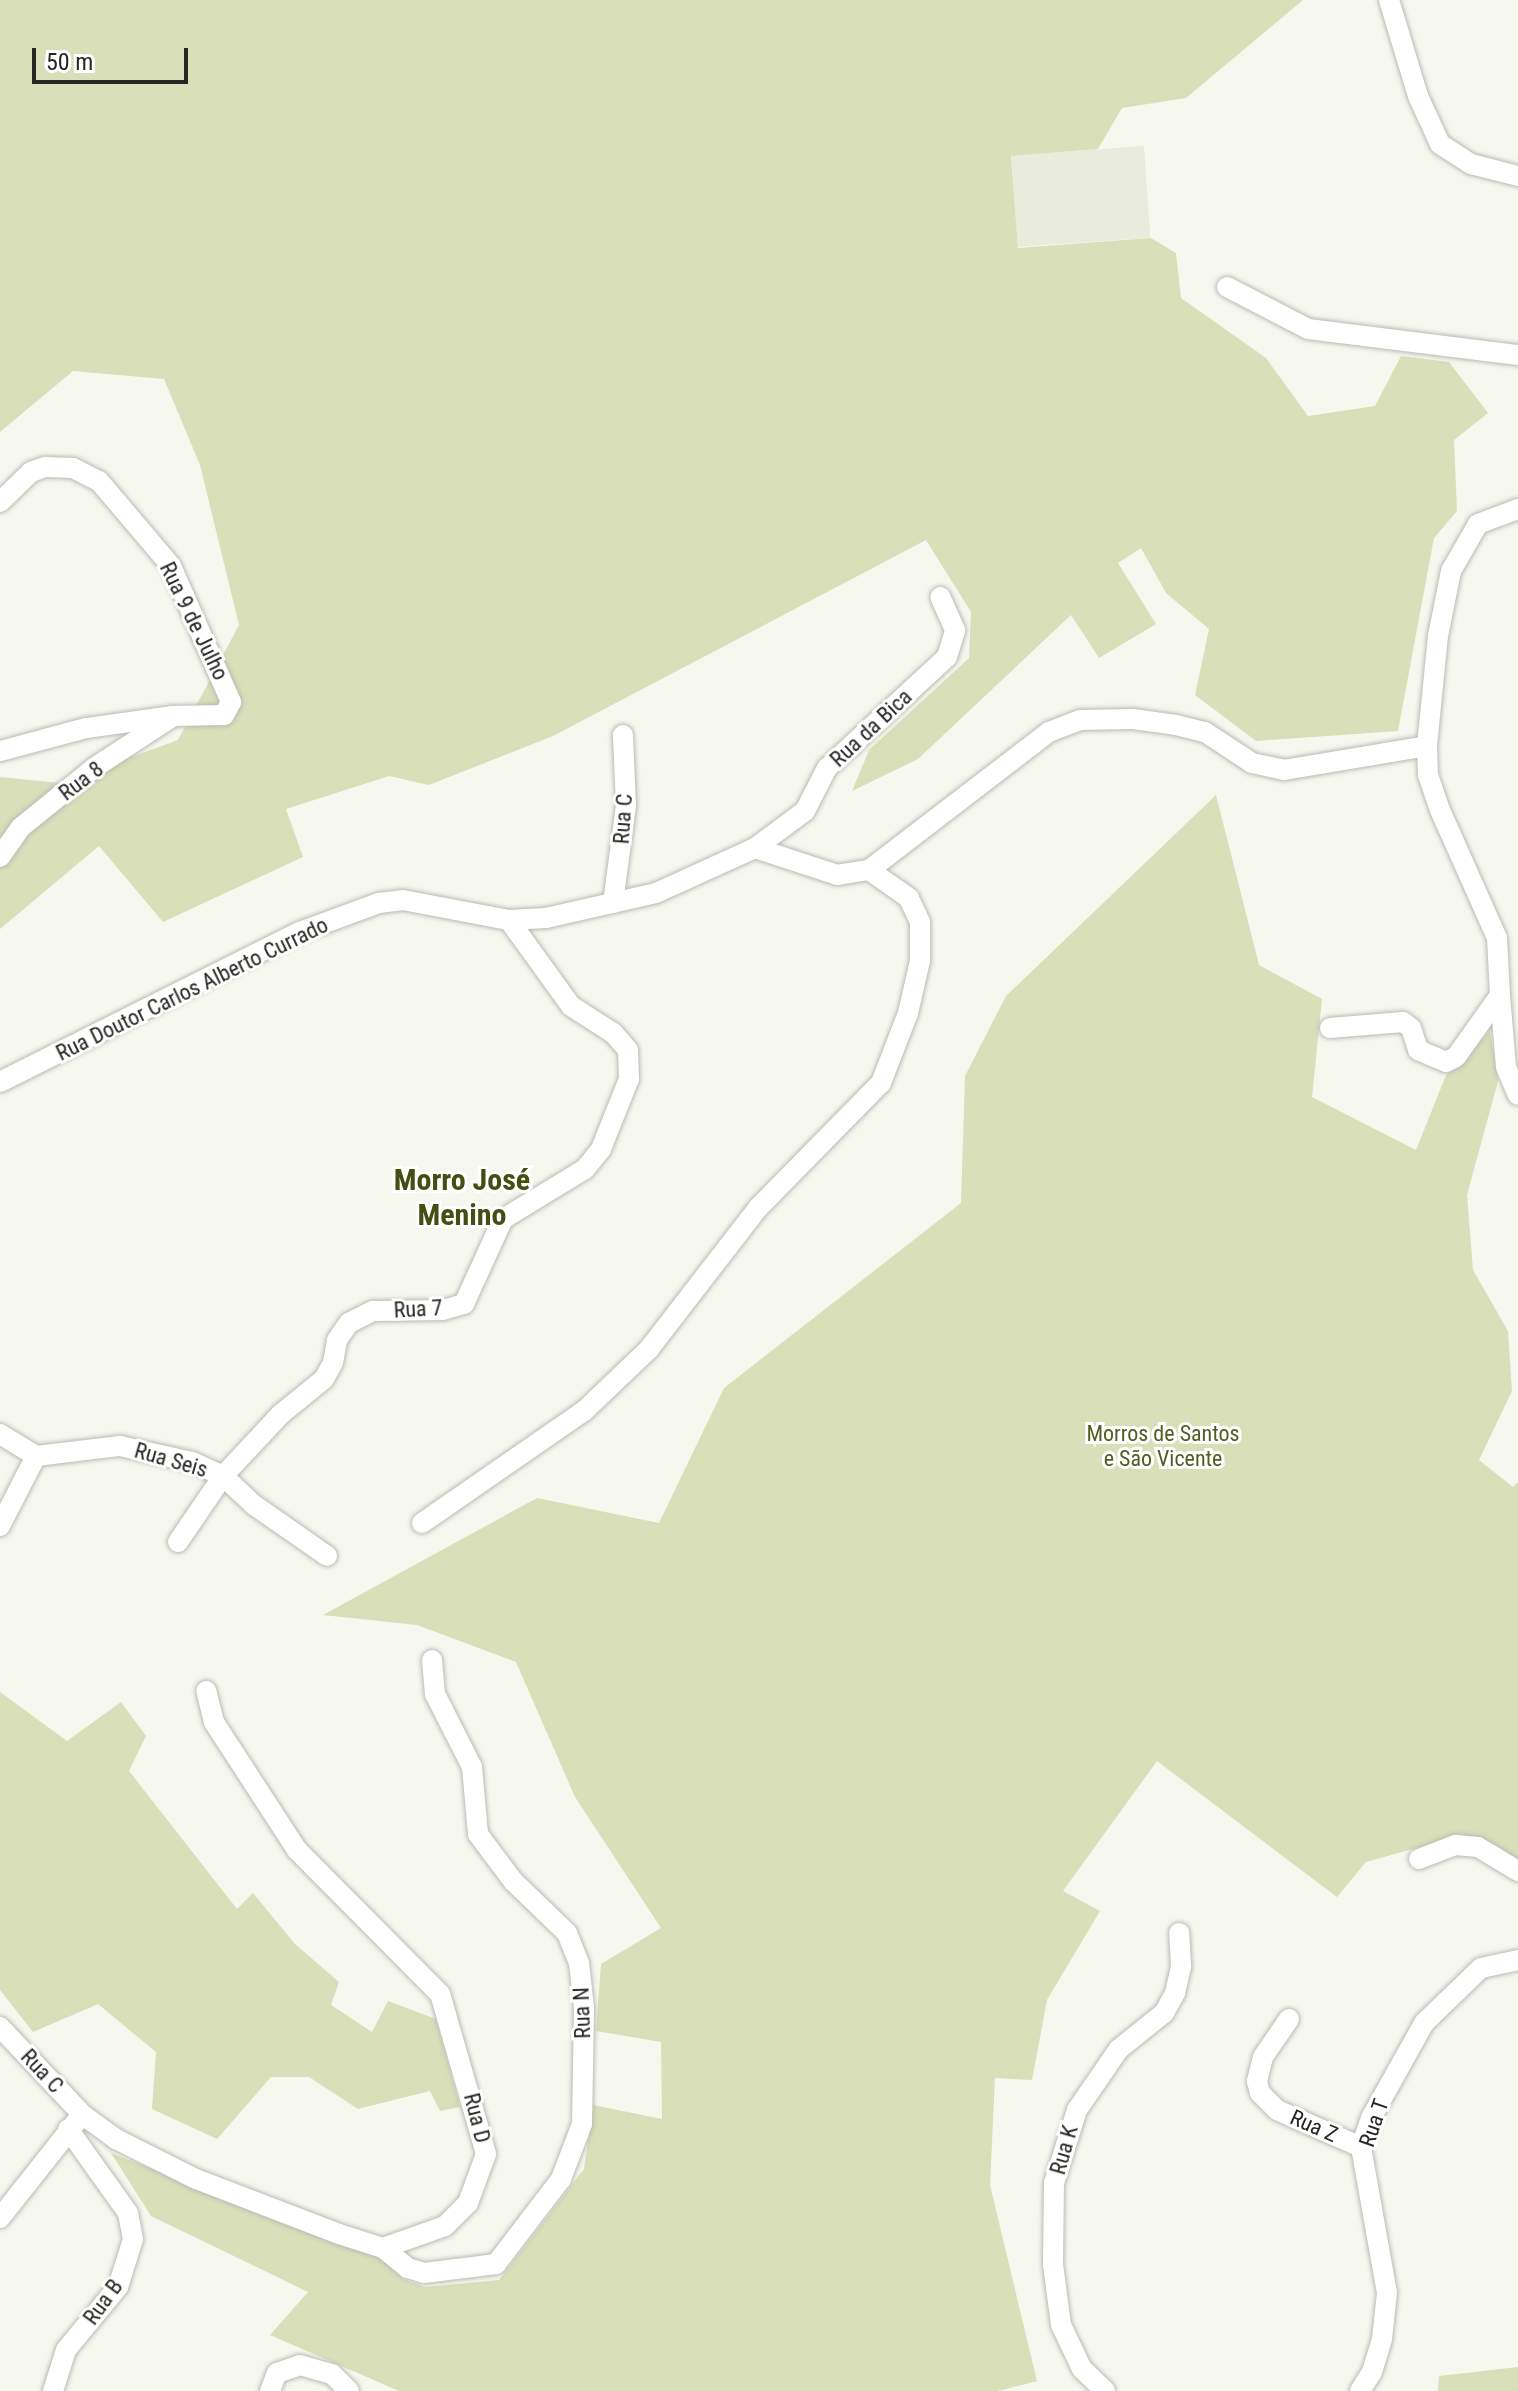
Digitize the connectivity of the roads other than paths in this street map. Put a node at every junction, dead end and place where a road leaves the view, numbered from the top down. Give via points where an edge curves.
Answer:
1 (1389, 0) edge
2 (1518, 176) edge
3 (1227, 287) dead end
4 (1518, 355) edge
5 (0, 502) edge
6 (1518, 509) edge
7 (940, 597) dead end
8 (173, 716) junction
9 (623, 735) dead end
10 (1427, 746) junction
11 (0, 751) edge
12 (755, 848) junction
13 (0, 857) edge
14 (869, 870) junction
15 (613, 903) junction
16 (509, 920) junction
17 (1500, 995) junction
18 (1330, 1028) dead end
19 (5, 1076) edge
20 (1518, 1095) edge
21 (0, 1434) edge
22 (36, 1456) junction
23 (223, 1476) junction
24 (422, 1523) dead end
25 (0, 1526) edge
26 (178, 1542) dead end
27 (327, 1556) dead end
28 (432, 1660) dead end
29 (206, 1691) dead end
30 (1419, 1859) dead end
31 (1518, 1871) edge
32 (1179, 1933) dead end
33 (1518, 1960) edge
34 (1289, 2019) dead end
35 (0, 2027) edge
36 (83, 2115) junction
37 (68, 2129) junction
38 (1361, 2147) junction
39 (0, 2218) edge
40 (383, 2248) junction
41 (53, 2391) edge
42 (270, 2391) edge
43 (349, 2391) edge
44 (1105, 2391) edge
45 (1360, 2391) edge

1 - 2 street via 1418,96 1440,144 1471,164
3 - 4 street via 1308,329
5 - 8 street, Rua 9 de Julho via 31,472 73,468 99,481 141,525 184,591 231,702 224,715
6 - 10 street via 1478,524 1451,571 1434,665
7 - 12 street, Rua da Bica via 955,630 947,657 827,768 805,811
8 - 11 street, Rua 9 de Julho via 86,728
8 - 13 street, Rua 8 via 94,768 20,828
9 - 15 street, Rua C via 626,805
10 - 14 street via 1284,770 1252,763 1205,732 1133,719 1080,720 1049,732
10 - 17 street via 1428,775 1440,810 1497,938
12 - 14 street via 837,875
12 - 15 street, Rua Doutor Carlos Alberto Currado via 656,893
14 - 24 street via 909,898 920,922 920,961 908,1013 881,1083 758,1208 649,1349 584,1411
15 - 16 street, Rua Doutor Carlos Alberto Currado
16 - 19 street, Rua Doutor Carlos Alberto Currado via 403,900 379,903 300,932
16 - 23 street, Rua 7 via 571,1006 613,1033 628,1050 629,1079 601,1149 585,1169 503,1219 464,1304 443,1310 373,1311 349,1323 324,1379 281,1414
17 - 18 street via 1456,1057 1446,1062 1418,1050 1403,1022
17 - 20 street via 1506,1067
21 - 22 street
22 - 23 street, Rua Seis via 120,1446 158,1452
22 - 25 street
23 - 26 street, Rua 7
23 - 27 street, Rua Seis via 254,1505
28 - 40 street, Rua N via 435,1694 472,1767 478,1834 513,1881 567,1933 579,1963 584,2008 582,2124 561,2179 496,2264 424,2273 408,2268
29 - 40 street, Rua D via 214,1722 297,1850 425,1974 451,2023 482,2132 486,2154 480,2179 468,2203 445,2226
30 - 31 street via 1456,1845 1478,1847
32 - 44 street, Rua K via 1181,1966 1175,1993 1164,2013 1119,2049 1077,2110 1054,2183 1053,2264 1061,2325 1082,2369
33 - 38 street, Rua T via 1481,1968 1424,2023 1395,2068
34 - 38 street, Rua Z via 1263,2057 1260,2093 1277,2110
35 - 36 street, Rua C
36 - 37 street
36 - 40 street via 167,2167
37 - 39 street
37 - 41 street, Rua B via 128,2213 133,2239 118,2287 66,2350
38 - 45 street, Rua T via 1387,2293 1382,2339
42 - 43 street via 277,2373 300,2365 332,2374

